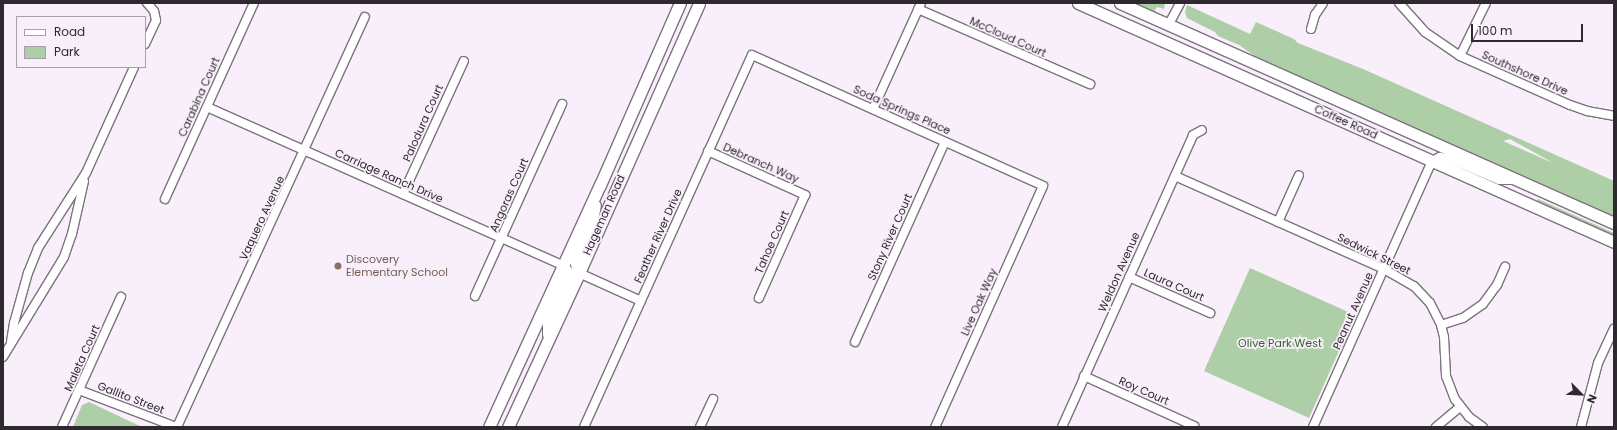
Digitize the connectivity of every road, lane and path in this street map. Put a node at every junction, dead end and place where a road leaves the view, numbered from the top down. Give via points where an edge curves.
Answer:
1 (147, 3) edge
2 (254, 3) edge
3 (680, 3) edge
4 (690, 3) edge
5 (699, 3) edge
6 (1078, 3) edge
7 (1120, 3) edge
8 (1180, 3) edge
9 (1323, 3) edge
10 (1399, 3) edge
11 (1486, 3) edge
12 (919, 6) edge
13 (365, 17) dead end
14 (1169, 24) junction
15 (1311, 29) dead end
16 (146, 42) edge
17 (752, 55) joint
18 (1460, 56) junction
19 (464, 61) dead end
20 (134, 68) edge
21 (669, 68) junction
22 (1090, 84) dead end
23 (562, 104) dead end
24 (207, 107) junction
25 (873, 109) junction
26 (1614, 116) edge
27 (1202, 130) dead end
28 (945, 142) junction
29 (305, 150) junction
30 (708, 151) junction
31 (1432, 161) junction
32 (86, 173) junction
33 (1299, 175) dead end
34 (1175, 176) junction
35 (1517, 180) junction
36 (600, 185) junction
37 (1043, 186) joint
38 (403, 194) junction
39 (805, 195) joint
40 (165, 200) dead end
41 (1278, 222) junction
42 (1614, 223) edge
43 (502, 238) junction
44 (1614, 242) edge
45 (562, 265) junction
46 (1505, 267) dead end
47 (1384, 269) junction
48 (579, 273) junction
49 (1129, 277) junction
50 (476, 296) dead end
51 (121, 297) dead end
52 (759, 298) dead end
53 (641, 300) junction
54 (1210, 313) dead end
55 (1441, 325) junction
56 (1614, 328) edge
57 (548, 339) junction
58 (11, 342) junction
59 (855, 342) dead end
60 (3, 357) edge
61 (1084, 376) junction
62 (79, 390) junction
63 (713, 399) dead end
64 (1460, 407) junction
65 (1194, 426) dead end
66 (62, 427) edge
67 (176, 427) edge
68 (489, 427) edge
69 (508, 427) edge
70 (584, 427) edge
71 (700, 427) edge
72 (935, 427) edge
73 (1062, 427) edge
74 (1314, 427) edge
75 (1436, 427) edge
76 (1483, 427) edge
77 (1581, 427) edge

1 - 16 street via 154,11 156,20
2 - 24 street, Carabina Court
3 - 36 main road, Hageman Road
4 - 21 main road via 673,45
5 - 21 main road, Hageman Road
6 - 31 main road, Coffee Road
7 - 14 main road, Coffee Road
8 - 14 street
9 - 15 street
10 - 18 street, Southshore Drive via 1425,32
11 - 18 street
12 - 22 street, McCloud Court
12 - 25 street
13 - 29 street, Vaquero Avenue
14 - 35 main road, Coffee Road
17 - 25 street, Soda Springs Place
17 - 30 street, Feather River Drive
18 - 26 street, Southshore Drive via 1570,105
19 - 38 street, Palodura Court
20 - 32 street
21 - 48 main road, Hageman Road
23 - 43 street, Angoras Court
24 - 29 street, Carriage Ranch Drive
24 - 40 street, Carabina Court
25 - 28 street, Soda Springs Place
27 - 34 street, Weldon Avenue via 1193,135
28 - 37 street, Soda Springs Place
28 - 59 street, Stony River Court
29 - 38 street, Carriage Ranch Drive
29 - 67 street, Vaquero Avenue
30 - 39 street, Debranch Way
30 - 53 street, Feather River Drive
31 - 35 street via 1440,157 1447,158 1499,180
31 - 44 main road, Coffee Road
31 - 47 street, Peanut Avenue
32 - 58 street via 38,248 28,273
32 - 58 street via 64,257 54,277
33 - 41 street
34 - 41 street, Sedwick Street
34 - 49 street, Weldon Avenue
35 - 42 main road, Coffee Road
36 - 45 main road, Hageman Road
36 - 48 main road via 592,220 575,260
37 - 72 street, Live Oak Way
38 - 43 street, Carriage Ranch Drive
39 - 52 street, Tahoe Court
41 - 47 street, Sedwick Street
43 - 45 street, Carriage Ranch Drive
43 - 50 street, Angoras Court
45 - 57 main road via 568,274 548,320
45 - 68 main road, Hageman Road
46 - 55 street via 1497,285 1483,304 1463,318
47 - 55 street, Sedwick Street via 1404,279 1422,294 1434,309
47 - 74 street, Peanut Avenue
48 - 53 street
48 - 57 main road, Hageman Road
49 - 54 street, Laura Court
49 - 61 street, Weldon Avenue
51 - 62 street, Maleta Court
53 - 70 street, Feather River Drive
55 - 64 street, Sedwick Street via 1446,376
56 - 77 street via 1593,380
57 - 69 main road, Hageman Road
58 - 60 street
61 - 65 street, Roy Court
61 - 73 street, Weldon Avenue
62 - 66 street, Maleta Court
62 - 67 street, Gallito Street
63 - 71 street
64 - 75 street
64 - 76 street, Sedwick Street

